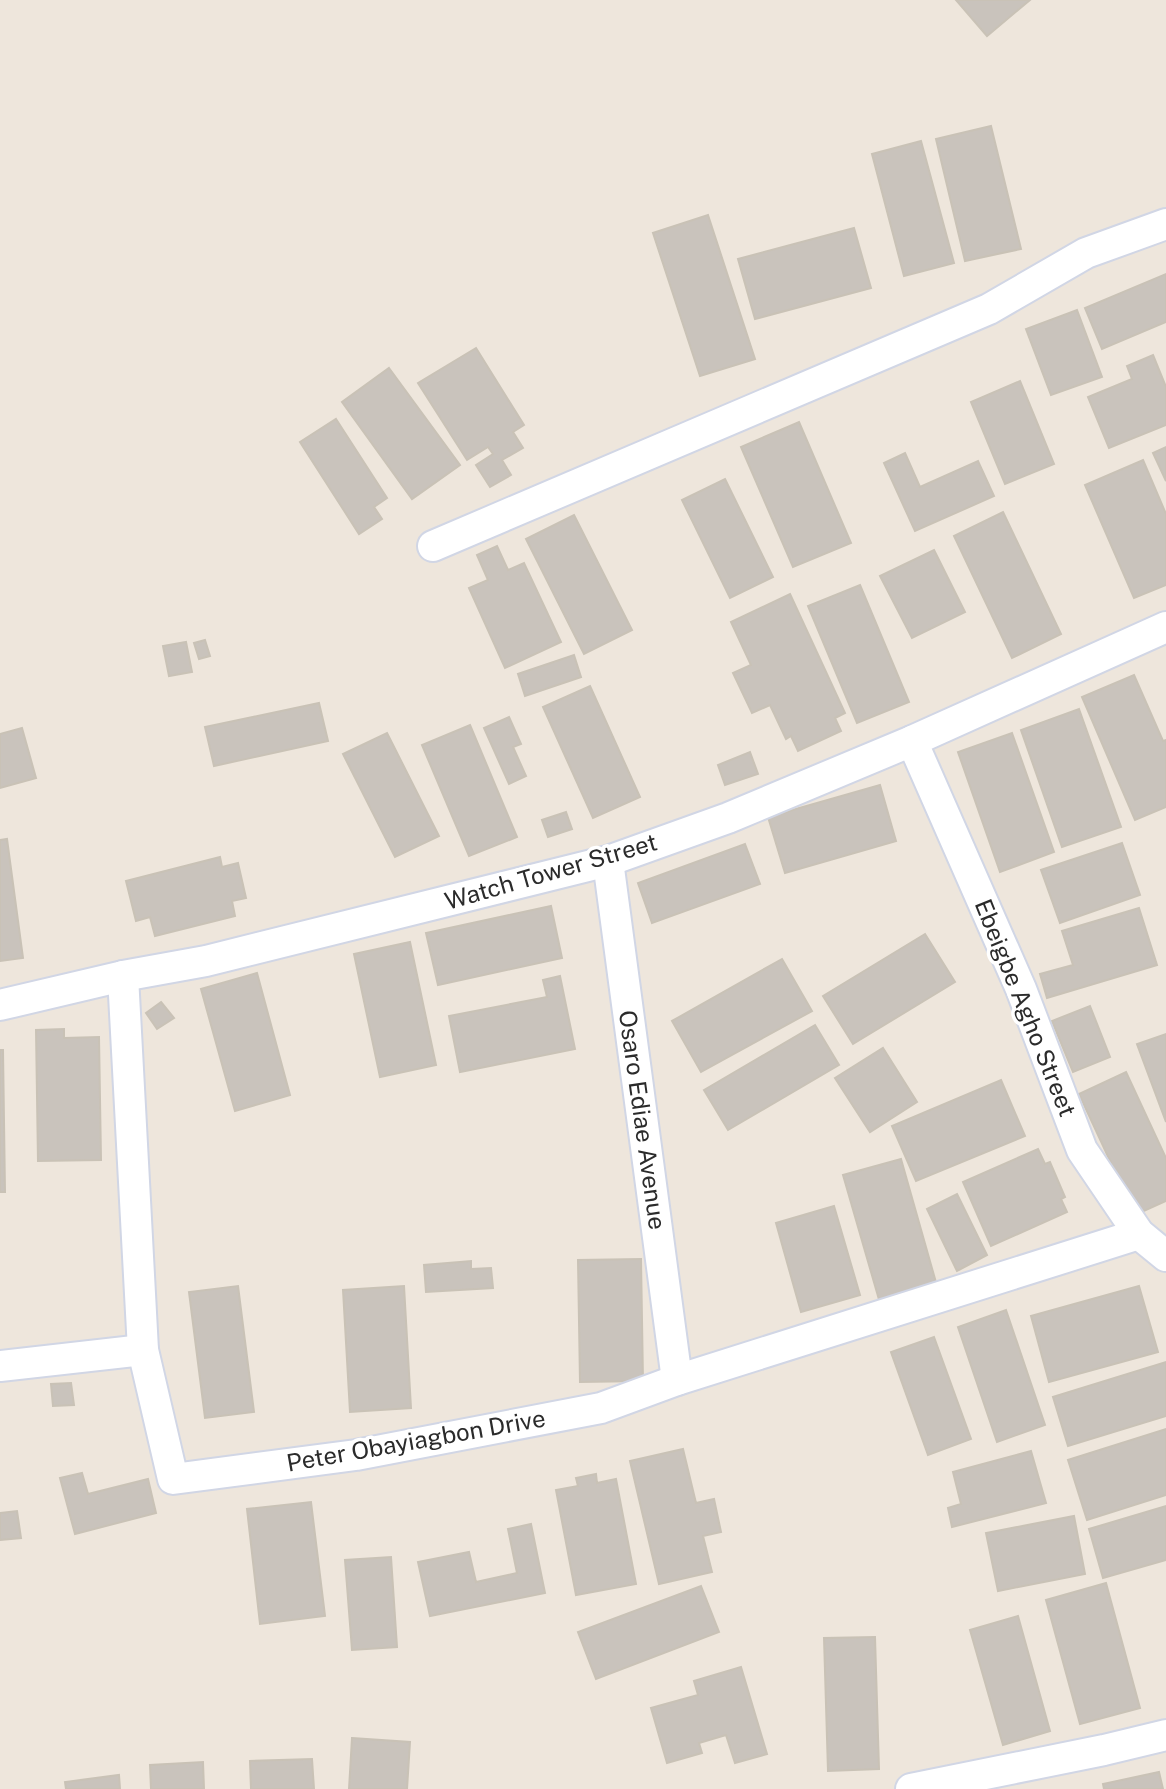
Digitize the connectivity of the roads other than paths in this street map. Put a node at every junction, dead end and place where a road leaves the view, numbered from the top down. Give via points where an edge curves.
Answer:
1 (1166, 224) edge
2 (433, 546) dead end
3 (1166, 627) edge
4 (912, 741) junction
5 (608, 861) junction
6 (123, 976) junction
7 (0, 1005) edge
8 (1139, 1234) junction
9 (1166, 1256) edge
10 (143, 1350) junction
11 (0, 1366) edge
12 (677, 1380) junction
13 (1166, 1735) edge
14 (922, 1788) edge

1 - 2 street via 1086,253 989,309
3 - 4 street, Watch Tower Street
4 - 5 street, Watch Tower Street via 728,818
4 - 8 street, Ebeigbe Agho Street via 1021,989 1082,1150
5 - 6 street, Watch Tower Street via 206,961
5 - 12 street, Osaro Ediae Avenue
6 - 7 street, Watch Tower Street
6 - 10 street, Peter Obayiagbon Drive
8 - 9 street, Ebeigbe Agho Street
8 - 12 street, Peter Obayiagbon Drive
10 - 11 street
10 - 12 street, Peter Obayiagbon Drive via 173,1479 356,1455 586,1411
13 - 14 street

